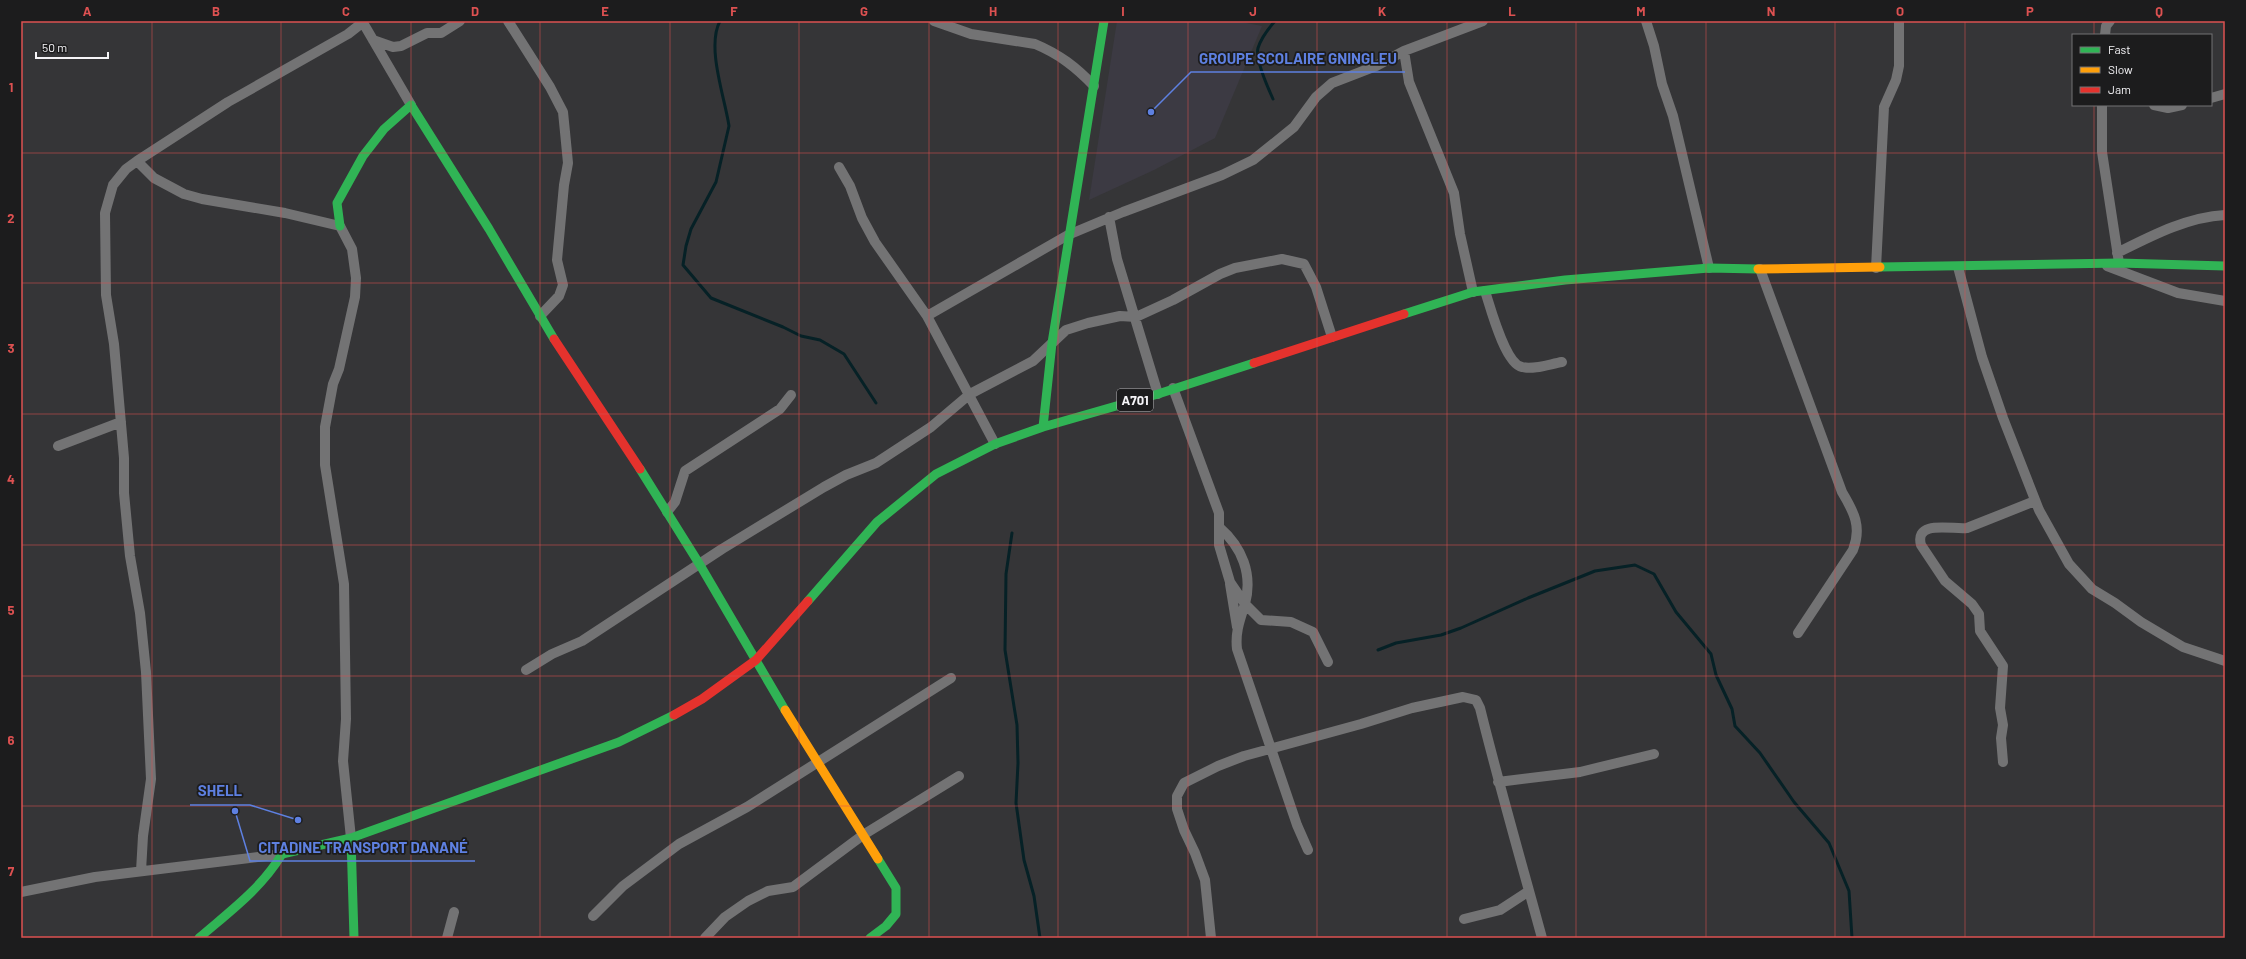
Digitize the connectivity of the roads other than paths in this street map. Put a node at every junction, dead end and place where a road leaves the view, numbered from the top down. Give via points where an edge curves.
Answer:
1 (460, 21) edge
2 (508, 21) edge
3 (934, 21) edge
4 (1104, 21) edge
5 (1483, 21) edge
6 (1646, 21) edge
7 (1899, 21) edge
8 (2110, 21) edge
9 (362, 22) edge
10 (2105, 34) edge
11 (373, 40) junction
12 (1404, 51) junction
13 (1094, 86) junction
14 (2225, 94) edge
15 (2212, 98) edge
16 (411, 105) junction
17 (2102, 106) edge
18 (2159, 106) edge
19 (2177, 106) edge
20 (137, 161) junction
21 (839, 167) dead end
22 (2225, 215) edge
23 (1109, 217) junction
24 (340, 226) junction
25 (1068, 235) junction
26 (2118, 258) junction
27 (2101, 263) junction
28 (2225, 266) edge
29 (1958, 267) junction
30 (1709, 268) junction
31 (1876, 268) junction
32 (1760, 269) junction
33 (1485, 291) junction
34 (1473, 292) junction
35 (2225, 301) edge
36 (540, 316) junction
37 (927, 316) junction
38 (1136, 317) junction
39 (1332, 337) junction
40 (1052, 343) junction
41 (1562, 362) dead end
42 (1173, 388) junction
43 (970, 394) junction
44 (1158, 394) junction
45 (790, 395) dead end
46 (121, 422) junction
47 (1043, 427) junction
48 (995, 444) junction
49 (58, 446) dead end
50 (2035, 501) junction
51 (667, 512) junction
52 (1219, 527) junction
53 (700, 565) junction
54 (1230, 582) junction
55 (1245, 604) junction
56 (1237, 627) junction
57 (1798, 633) dead end
58 (756, 660) junction
59 (2225, 661) edge
60 (1328, 662) dead end
61 (526, 670) dead end
62 (951, 678) dead end
63 (1271, 748) junction
64 (1654, 754) dead end
65 (818, 761) junction
66 (2003, 762) dead end
67 (959, 776) dead end
68 (1498, 782) junction
69 (862, 835) junction
70 (351, 838) junction
71 (1308, 850) dead end
72 (282, 854) junction
73 (141, 870) junction
74 (1529, 891) junction
75 (21, 892) edge
76 (454, 912) dead end
77 (593, 916) dead end
78 (1464, 919) dead end
79 (199, 938) edge
80 (354, 938) edge
81 (447, 938) edge
82 (705, 938) edge
83 (870, 938) edge
84 (1210, 938) edge
85 (1542, 938) edge

1 - 11 street via 441,33 427,33 400,46 393,47
2 - 36 street via 550,87 563,112 566,132 568,163 557,260 563,285 559,296
3 - 13 street via 964,33 1035,44 1045,48 1068,61
4 - 13 main road
5 - 12 street
6 - 30 street via 1673,116
7 - 31 street via 1899,66 1884,107
8 - 10 street
9 - 11 street
9 - 20 street via 348,34 228,102
11 - 16 street
12 - 23 street via 1376,66 1332,83 1316,97 1294,127 1253,160 1186,190
12 - 34 street via 1409,82 1454,193
13 - 25 main road
14 - 15 street
16 - 24 main road via 384,129 363,156 337,203
16 - 36 main road
17 - 26 street via 2102,159
18 - 19 street
20 - 24 street via 154,178 184,194
20 - 46 street via 126,169 113,185 106,213 106,295 114,344
21 - 37 street via 874,242
22 - 26 street via 2198,219 2176,226
23 - 25 street
23 - 38 street via 1117,259
24 - 70 street via 352,249 356,278 354,298 327,419 325,465 344,584 344,761
25 - 37 street
25 - 40 main road
26 - 27 main road, A701
26 - 28 main road, A701
27 - 29 main road, A701
27 - 35 street via 2178,293
29 - 31 main road, A701
29 - 50 street via 1982,357
30 - 32 main road, A701
30 - 33 main road, A701 via 1565,280
31 - 32 main road, A701
32 - 57 street via 1842,492 1854,511 1858,537 1853,550
33 - 34 main road, A701
33 - 41 street via 1498,332 1515,364 1533,367
34 - 39 main road, A701
36 - 51 main road via 563,355 617,431
37 - 43 street
38 - 39 street via 1235,268 1282,259 1304,264 1316,287
38 - 40 street via 1120,316 1082,324 1066,330
38 - 44 street
39 - 42 main road, A701
40 - 43 street via 1034,361
40 - 47 main road
42 - 44 main road, A701
42 - 52 street via 1216,503
43 - 48 street
43 - 53 street via 932,427 876,463 824,487
44 - 47 main road, A701
45 - 51 street via 780,409 685,471 677,496
46 - 49 street
46 - 73 street via 130,556 140,613 146,672 151,779
47 - 48 main road, A701
48 - 58 main road, A701 via 936,474 877,522
50 - 59 street via 2069,564 2092,589 2183,647
50 - 66 street via 1968,528 1927,529 1920,534 1919,539 1945,581 1972,604 1979,614 1980,630 2003,666 2000,708 2003,725
51 - 53 main road
52 - 54 street via 1219,545
52 - 55 street via 1231,537 1243,557 1247,580
53 - 58 main road
53 - 61 street via 582,641 552,654
54 - 55 street
54 - 56 street
55 - 56 street
55 - 60 street via 1261,620 1291,622 1313,632
56 - 63 street via 1237,649
58 - 65 main road via 762,674
58 - 70 main road, A701 via 702,699 663,722 619,742
62 - 65 street
63 - 68 street via 1412,708 1468,697 1476,700 1480,708
63 - 71 street
63 - 84 street via 1218,766 1184,783 1177,796 1177,809 1205,880
64 - 68 street via 1580,772
65 - 69 main road
65 - 77 street via 747,807 679,844 623,886
67 - 69 street
68 - 74 street via 1510,816
69 - 82 street via 793,886 768,891 748,901 725,917
69 - 83 main road via 896,888 896,914
70 - 72 main road, A701
70 - 80 main road
72 - 73 street
72 - 79 main road via 269,874
73 - 75 street
74 - 78 street via 1500,910
74 - 85 street
76 - 81 street

